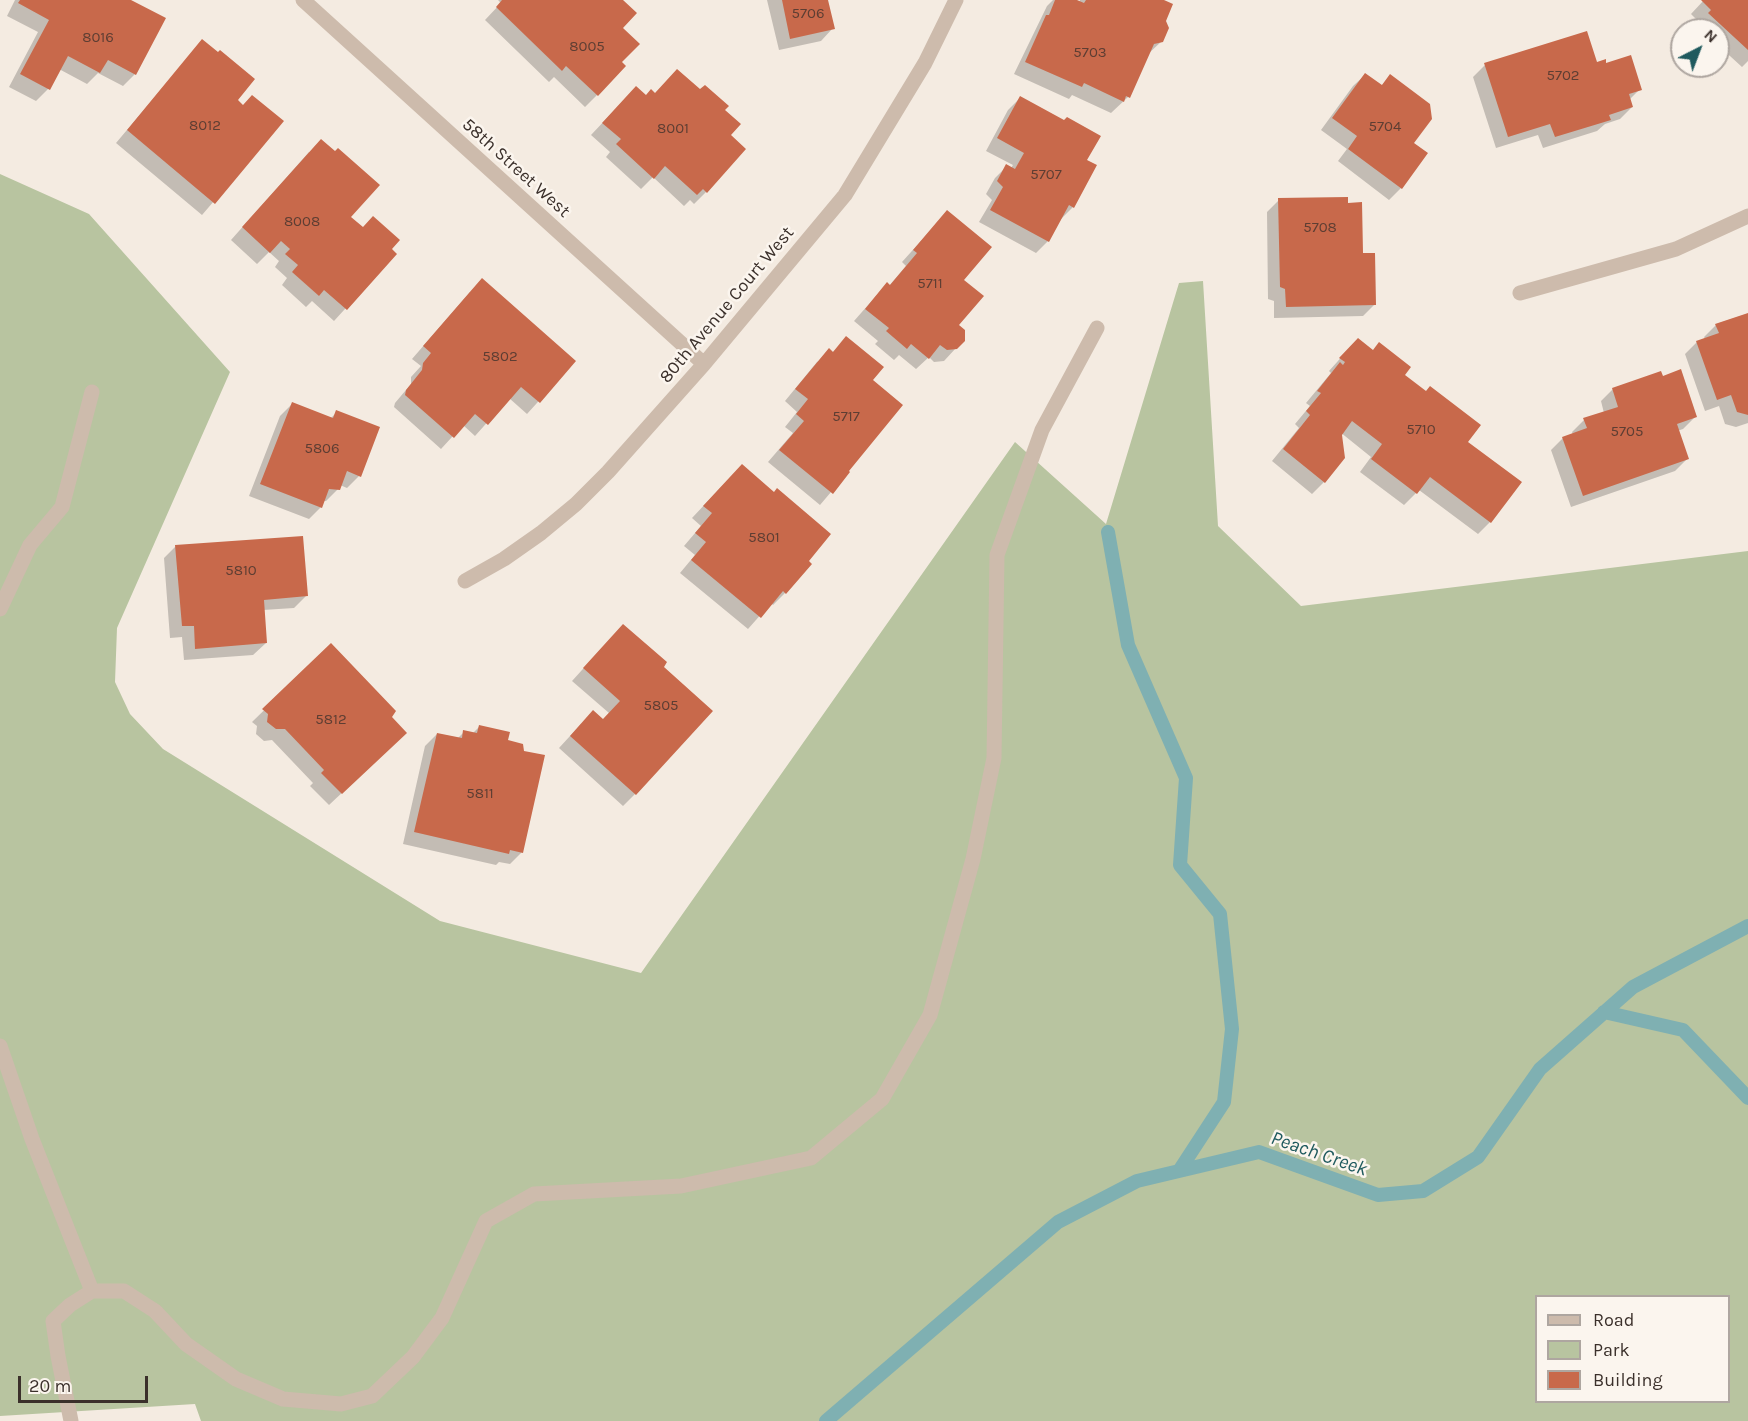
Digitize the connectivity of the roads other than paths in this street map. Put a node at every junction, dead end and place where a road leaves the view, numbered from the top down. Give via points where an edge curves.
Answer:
1 (303, 0) edge
2 (956, 0) edge
3 (1748, 216) edge
4 (1520, 293) dead end
5 (1097, 328) dead end
6 (704, 364) junction
7 (92, 392) dead end
8 (465, 581) dead end
9 (0, 609) edge
10 (0, 1046) edge
11 (92, 1291) junction
12 (71, 1421) edge

1 - 6 street, 58th Street West
2 - 6 street, 80th Avenue Court West via 925,63 845,195
3 - 4 street via 1676,249
5 - 11 street via 1042,430 998,555 994,758 930,1015 882,1099 811,1158 681,1186 534,1194 486,1221 442,1317 413,1357 372,1396 341,1404 284,1399 236,1379 186,1344 155,1311 124,1291
6 - 8 street, 80th Avenue Court West via 576,504 504,559
7 - 9 street via 62,507 30,545
10 - 11 street
11 - 12 street via 53,1321

